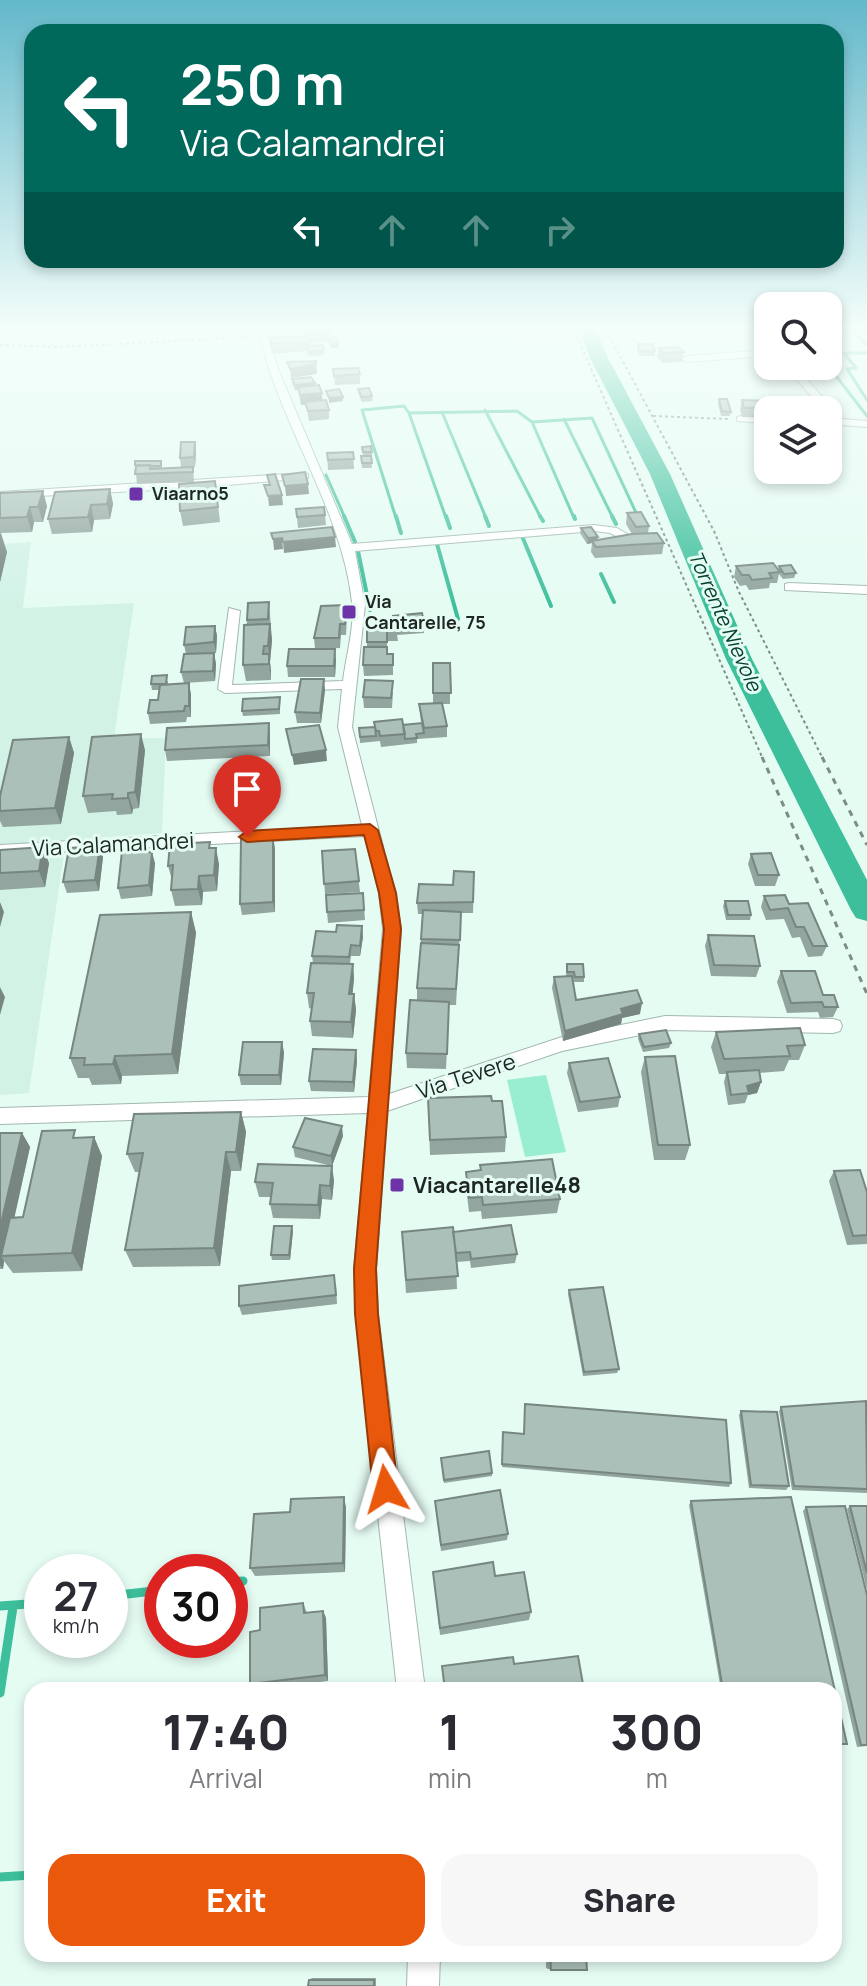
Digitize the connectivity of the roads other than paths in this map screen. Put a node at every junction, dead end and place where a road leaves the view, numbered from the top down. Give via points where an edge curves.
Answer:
1 (296, 423) edge
2 (319, 475) junction
3 (0, 495) edge
4 (633, 541) edge
5 (348, 548) junction
6 (789, 587) dead end
7 (867, 590) edge
8 (234, 611) dead end
9 (352, 685) junction
10 (370, 830) junction
11 (0, 850) edge
12 (833, 1026) dead end
13 (380, 1105) junction
14 (0, 1116) edge
15 (410, 1682) edge
16 (424, 1962) edge
17 (423, 1986) edge

1 - 2 street
2 - 3 street
2 - 5 street
4 - 5 street via 613,530 594,528
5 - 9 street via 359,605
6 - 7 street
8 - 9 street via 225,689
9 - 10 street via 345,727
10 - 11 street, Via Calamandrei
10 - 13 street via 392,929
12 - 13 street, Via Tevere via 665,1023 562,1044
13 - 14 street, Via Tevere
13 - 15 street via 365,1269 367,1314
16 - 17 street

